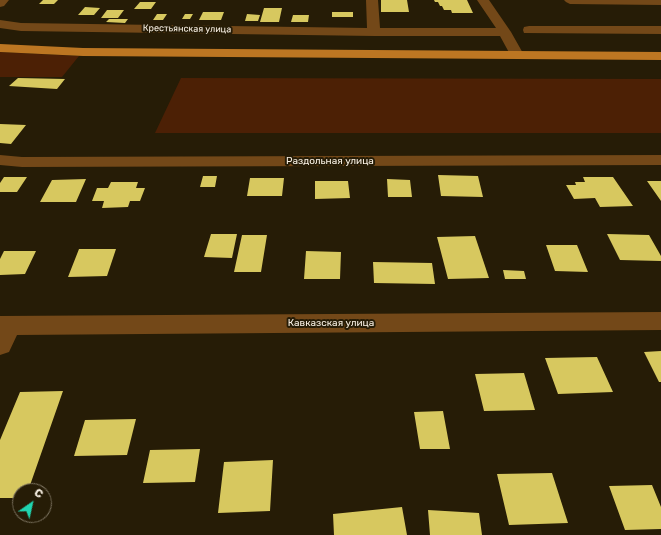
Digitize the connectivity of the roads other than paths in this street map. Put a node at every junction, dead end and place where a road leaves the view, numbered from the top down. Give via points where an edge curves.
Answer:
1 (3, 0) edge
2 (372, 0) edge
3 (483, 0) edge
4 (570, 0) edge
5 (661, 1) edge
6 (0, 3) edge
7 (0, 24) edge
8 (529, 30) dead end
9 (661, 30) edge
10 (374, 32) junction
11 (505, 32) junction
12 (0, 48) edge
13 (517, 55) junction
14 (661, 56) edge
15 (0, 160) edge
16 (661, 160) edge
17 (661, 321) edge
18 (3, 332) edge

1 - 6 street
2 - 10 street
3 - 11 street
4 - 5 street
7 - 10 street, Крестьянская улица via 21,27
8 - 9 street
10 - 11 street, Крестьянская улица
11 - 13 street
12 - 13 main road via 83,52
13 - 14 main road
15 - 16 street, Раздольная улица
17 - 18 street, Кавказская улица

